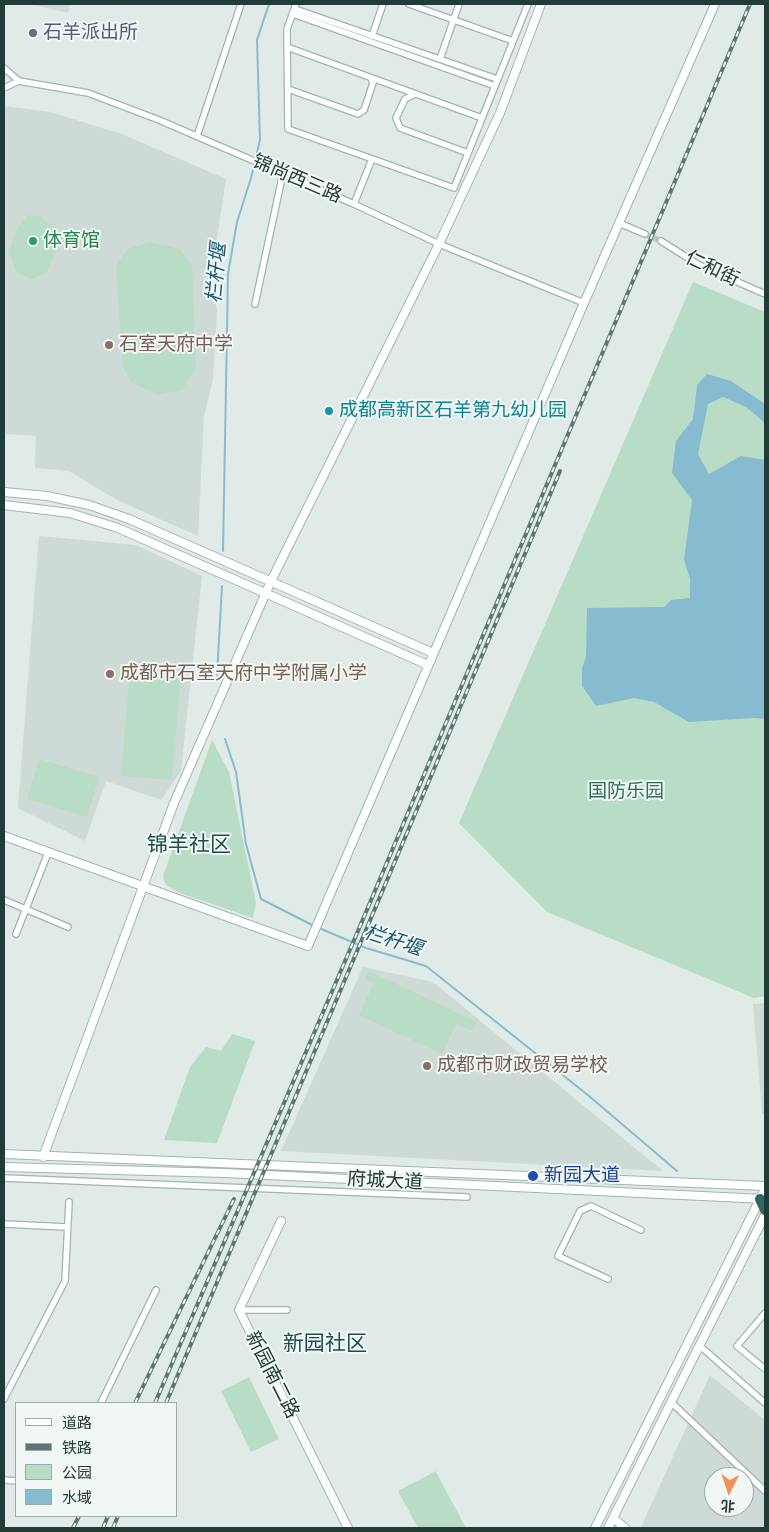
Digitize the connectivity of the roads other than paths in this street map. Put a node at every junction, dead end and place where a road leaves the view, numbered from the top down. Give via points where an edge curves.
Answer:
1 (241, 4) edge
2 (383, 4) edge
3 (409, 4) edge
4 (459, 4) edge
5 (528, 4) edge
6 (541, 4) edge
7 (715, 4) edge
8 (295, 9) edge
9 (454, 20) junction
10 (372, 36) junction
11 (513, 41) junction
12 (288, 47) junction
13 (440, 59) junction
14 (4, 68) edge
15 (371, 78) junction
16 (497, 79) junction
17 (19, 81) junction
18 (495, 86) junction
19 (4, 88) edge
20 (288, 89) junction
21 (414, 94) junction
22 (482, 118) junction
23 (197, 136) junction
24 (468, 152) junction
25 (372, 159) junction
26 (283, 173) junction
27 (354, 204) junction
28 (619, 223) junction
29 (645, 234) tunnel mouth
30 (661, 241) tunnel mouth
31 (439, 244) junction
32 (765, 294) edge
33 (584, 303) junction
34 (255, 304) dead end
35 (4, 492) edge
36 (4, 504) edge
37 (271, 581) junction
38 (266, 593) junction
39 (433, 653) junction
40 (428, 665) junction
41 (4, 836) edge
42 (48, 853) junction
43 (142, 888) junction
44 (4, 900) edge
45 (26, 909) junction
46 (68, 927) dead end
47 (16, 934) dead end
48 (4, 1154) edge
49 (43, 1157) junction
50 (4, 1167) edge
51 (4, 1178) edge
52 (765, 1187) edge
53 (467, 1196) dead end
54 (763, 1199) edge
55 (69, 1202) dead end
56 (765, 1210) edge
57 (765, 1215) edge
58 (281, 1221) dead end
59 (4, 1224) edge
60 (67, 1227) junction
61 (641, 1230) dead end
62 (608, 1279) dead end
63 (156, 1290) dead end
64 (239, 1310) junction
65 (287, 1310) dead end
66 (765, 1313) edge
67 (700, 1346) junction
68 (765, 1369) edge
69 (4, 1399) edge
70 (101, 1402) edge
71 (672, 1403) junction
72 (765, 1403) edge
73 (765, 1491) edge
74 (613, 1518) junction
75 (348, 1528) edge
76 (595, 1528) edge
77 (608, 1528) edge
78 (625, 1528) edge

1 - 23 street
2 - 10 street
3 - 9 street
4 - 9 street
5 - 11 street
6 - 31 street via 500,113
7 - 28 street
8 - 10 street
8 - 12 street via 287,29
8 - 18 street
9 - 11 street
9 - 13 street
10 - 13 street
11 - 16 street
12 - 15 street
12 - 20 street
13 - 16 street
14 - 17 street
15 - 20 street via 373,83 364,110 358,114
15 - 21 street
16 - 18 street
17 - 19 street
17 - 23 street, 锦尚西三路 via 88,93
18 - 22 street
20 - 25 street via 288,129
21 - 22 street
21 - 24 street via 405,99 396,118 400,128
22 - 24 street
23 - 26 street, 锦尚西三路
24 - 25 street via 454,188
25 - 27 street
26 - 27 street, 锦尚西三路
26 - 34 street
27 - 31 street, 锦尚西三路
28 - 29 street
28 - 33 street
30 - 32 street, 仁和街 via 699,265
31 - 33 street, 锦尚西三路
31 - 37 street
33 - 39 street
35 - 37 street via 47,496 89,505
36 - 38 street via 45,508 102,522
37 - 38 street
37 - 39 street
38 - 40 street
38 - 43 street via 174,803
39 - 40 street
40 - 43 street via 308,946
41 - 42 street
42 - 43 street
42 - 45 street
43 - 49 street
44 - 45 street
45 - 46 street
45 - 47 street
48 - 49 street, 府城大道
49 - 52 street, 府城大道
50 - 54 street, 府城大道 via 225,1173
51 - 53 street
52 - 54 street
54 - 56 highway
54 - 76 street
55 - 60 street
57 - 67 street
58 - 64 street, 新园南二路
59 - 60 street
60 - 69 street via 65,1281
61 - 62 street via 591,1206 580,1210 558,1256
63 - 70 street
64 - 65 street
64 - 75 street, 新园南二路
66 - 68 street via 737,1346
67 - 71 street
67 - 72 street
71 - 73 street
71 - 74 street
74 - 77 street
74 - 78 street

